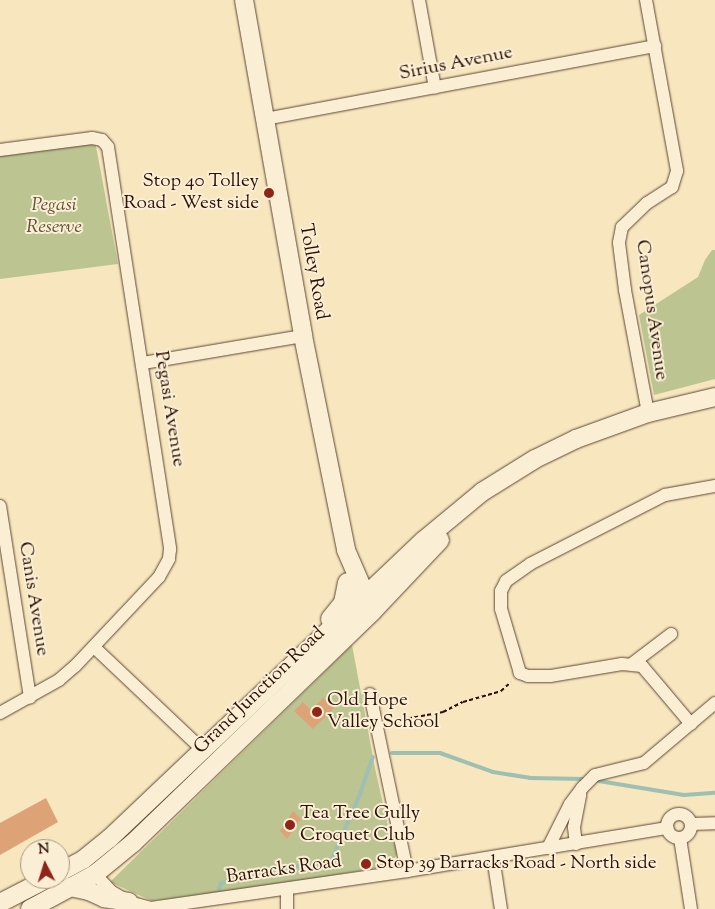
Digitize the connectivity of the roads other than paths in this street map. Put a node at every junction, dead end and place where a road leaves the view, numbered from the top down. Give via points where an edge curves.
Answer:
1 (244, 0) edge
2 (419, 0) edge
3 (646, 0) edge
4 (655, 46) junction
5 (435, 88) junction
6 (265, 119) junction
7 (0, 150) edge
8 (303, 336) junction
9 (143, 363) junction
10 (715, 397) edge
11 (648, 413) junction
12 (501, 480) junction
13 (715, 486) edge
14 (0, 506) edge
15 (389, 574) junction
16 (352, 577) junction
17 (367, 605) junction
18 (671, 634) dead end
19 (94, 647) junction
20 (633, 663) junction
21 (272, 684) junction
22 (370, 694) dead end
23 (30, 698) junction
24 (715, 703) edge
25 (0, 714) edge
26 (691, 724) junction
27 (210, 756) junction
28 (583, 787) junction
29 (715, 823) edge
30 (691, 824) junction
31 (667, 828) junction
32 (680, 838) junction
33 (576, 844) junction
34 (548, 848) junction
35 (84, 858) junction
36 (493, 858) junction
37 (70, 866) edge
38 (407, 871) junction
39 (95, 874) junction
40 (70, 887) joint
41 (27, 889) edge
42 (66, 889) edge
43 (287, 889) junction
44 (129, 902) junction
45 (0, 903) edge
46 (33, 908) edge
47 (287, 909) edge
48 (501, 909) edge
49 (691, 909) edge

1 - 6 main road, Tolley Road
2 - 5 street
3 - 4 street, Canopus Avenue
4 - 5 street, Sirius Avenue
4 - 11 street, Canopus Avenue via 677,171 672,187 622,226 619,243
5 - 6 street, Sirius Avenue
6 - 8 main road, Tolley Road
7 - 9 street, Pegasi Avenue via 81,138 102,140 108,147
8 - 9 street
8 - 16 main road, Tolley Road
9 - 19 street, Pegasi Avenue via 169,538 169,559 159,577
10 - 11 main road, Grand Junction Road
11 - 12 main road, Grand Junction Road via 576,438
12 - 15 main road, Grand Junction Road via 460,508
12 - 17 main road, Grand Junction Road
13 - 20 street via 666,494 530,564 506,581 501,591 501,609 520,673 550,676
14 - 23 street, Canis Avenue
15 - 16 main road
15 - 17 main road, Grand Junction Road
16 - 17 main road, Tolley Road via 355,596
16 - 21 main road via 340,608 279,670
17 - 21 main road, Grand Junction Road
17 - 27 main road, Grand Junction Road
18 - 20 street
19 - 23 street, Pegasi Avenue via 59,680
19 - 27 street
20 - 26 street via 642,666
21 - 27 main road, Grand Junction Road
22 - 38 street
23 - 25 street, Pegasi Avenue
24 - 26 street
26 - 28 street via 644,763 595,776
27 - 35 main road, Grand Junction Road
27 - 39 main road, Grand Junction Road via 133,843
28 - 33 street via 574,827
28 - 34 street via 570,804
29 - 30 street
30 - 31 street via 686,816 677,814 669,819
30 - 32 street via 690,832
31 - 32 street via 671,836
31 - 33 street, Barracks Road
32 - 49 street
33 - 34 street, Barracks Road
34 - 36 street, Barracks Road
35 - 37 main road, Grand Junction Road
35 - 39 main road
36 - 38 street, Barracks Road
36 - 48 street
38 - 43 street, Barracks Road
39 - 40 main road, Grand Junction Road
39 - 44 street, Barracks Road via 112,892
40 - 44 main road
41 - 45 main road
42 - 46 main road, Grand Junction Road
43 - 44 street, Barracks Road via 151,908
43 - 47 street

